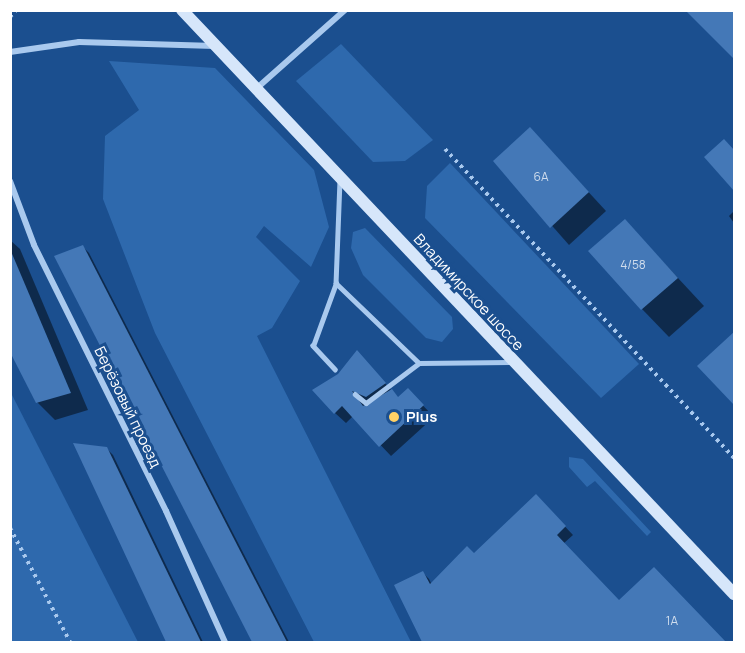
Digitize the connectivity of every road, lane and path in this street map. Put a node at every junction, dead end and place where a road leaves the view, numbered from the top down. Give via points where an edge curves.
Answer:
1 (16, 10) edge
2 (182, 10) edge
3 (345, 10) edge
4 (10, 17) edge
5 (216, 46) junction
6 (10, 52) edge
7 (256, 89) junction
8 (446, 149) dead end
9 (340, 178) junction
10 (10, 181) edge
11 (336, 283) junction
12 (515, 362) junction
13 (419, 363) junction
14 (335, 370) dead end
15 (355, 394) dead end
16 (735, 458) edge
17 (10, 528) edge
18 (735, 594) edge
19 (70, 642) edge
20 (225, 642) edge

1 - 4 path
2 - 5 main road, Владимирское шоссе
3 - 7 street
5 - 6 street via 79,42
5 - 7 main road, Владимирское шоссе
7 - 9 main road, Владимирское шоссе
8 - 16 path
9 - 11 lane
9 - 12 main road, Владимирское шоссе
10 - 20 street, Берёзовый проезд via 34,245 166,511
11 - 13 lane
11 - 14 lane via 313,346
12 - 13 lane
12 - 18 main road, Владимирское шоссе
13 - 15 lane via 366,403
17 - 19 path

